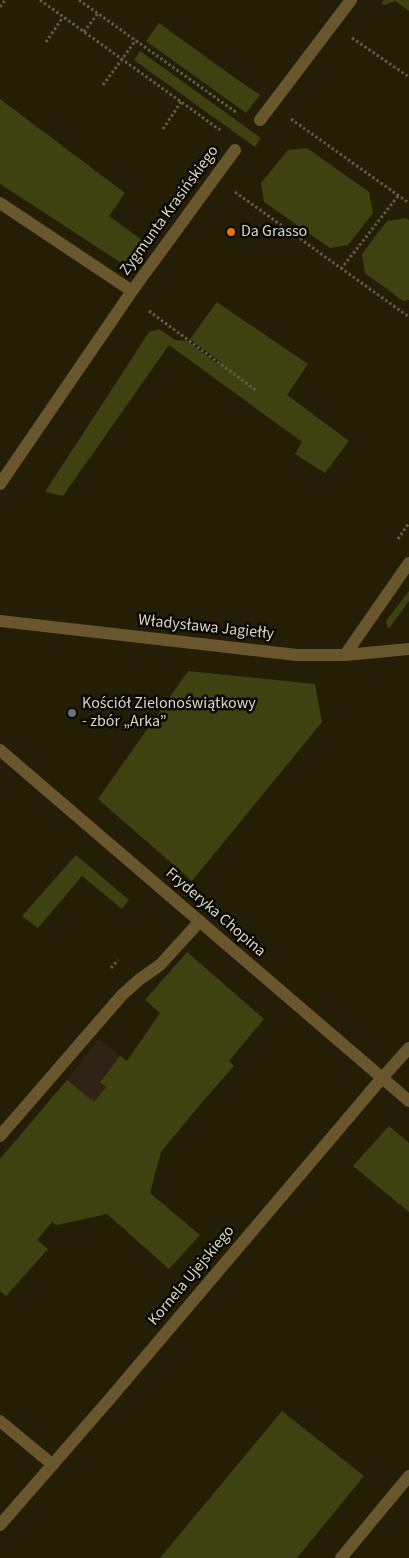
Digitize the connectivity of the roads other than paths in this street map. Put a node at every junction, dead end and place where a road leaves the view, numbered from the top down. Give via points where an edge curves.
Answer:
1 (351, 0) edge
2 (260, 120) dead end
3 (235, 150) dead end
4 (0, 203) edge
5 (132, 291) junction
6 (0, 484) edge
7 (409, 563) edge
8 (0, 620) edge
9 (409, 649) edge
10 (344, 655) junction
11 (0, 750) edge
12 (200, 921) junction
13 (409, 1048) edge
14 (382, 1078) junction
15 (409, 1101) edge
16 (0, 1136) edge
17 (0, 1421) edge
18 (53, 1465) junction
19 (409, 1476) edge
20 (0, 1525) edge
21 (341, 1558) edge

1 - 2 street
3 - 5 street, Zygmunta Krasińskiego
4 - 5 street
5 - 6 street, Zygmunta Krasińskiego
7 - 10 street
8 - 10 street, Władysława Jagiełły via 297,655
9 - 10 street, Władysława Jagiełły
11 - 12 street, Fryderyka Chopina
12 - 14 street, Fryderyka Chopina
12 - 16 street via 160,965 122,995
13 - 14 street, Kornela Ujejskiego
14 - 15 street, Fryderyka Chopina
14 - 18 street, Kornela Ujejskiego
17 - 18 street
18 - 20 street, Kornela Ujejskiego
19 - 21 street

